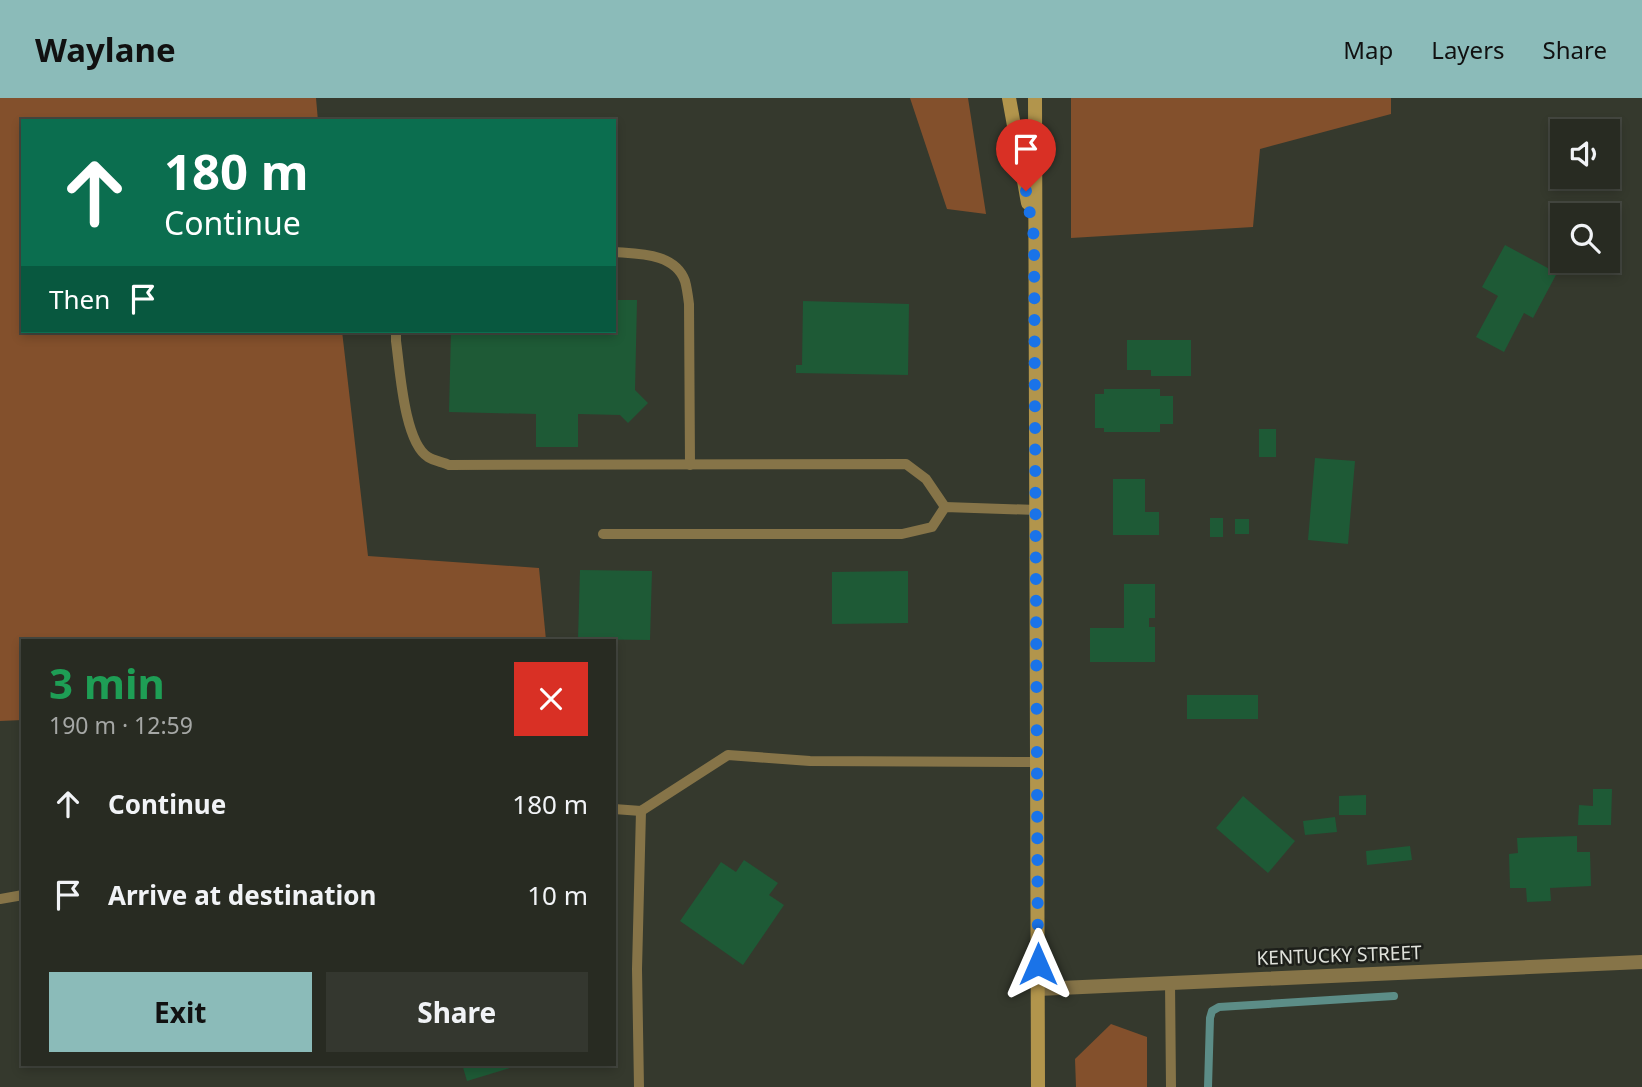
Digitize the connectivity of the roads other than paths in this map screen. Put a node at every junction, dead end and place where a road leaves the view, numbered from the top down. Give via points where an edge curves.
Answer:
1 (1009, 98) edge
2 (1035, 98) edge
3 (1034, 237) junction
4 (616, 252) edge
5 (396, 333) edge
6 (690, 465) junction
7 (945, 507) junction
8 (1037, 510) junction
9 (603, 534) dead end
10 (1038, 762) junction
11 (616, 810) edge
12 (641, 811) junction
13 (21, 895) edge
14 (0, 899) edge
15 (1642, 962) edge
16 (1170, 982) junction
17 (1038, 989) junction
18 (639, 1087) edge
19 (1038, 1087) edge
20 (1171, 1087) edge

1 - 3 street
2 - 3 street
3 - 8 street
4 - 6 lane via 653,256 673,264 685,279
5 - 6 lane via 409,423 418,447 428,458 450,464
6 - 7 lane via 906,464 926,479
7 - 8 lane
7 - 9 lane via 932,527 902,534
8 - 10 street
10 - 12 lane via 810,761 728,755
10 - 17 street
11 - 12 lane
12 - 18 lane
13 - 14 lane
15 - 16 street, KENTUCKY STREET
16 - 17 street, KENTUCKY STREET
16 - 20 lane
17 - 19 street

